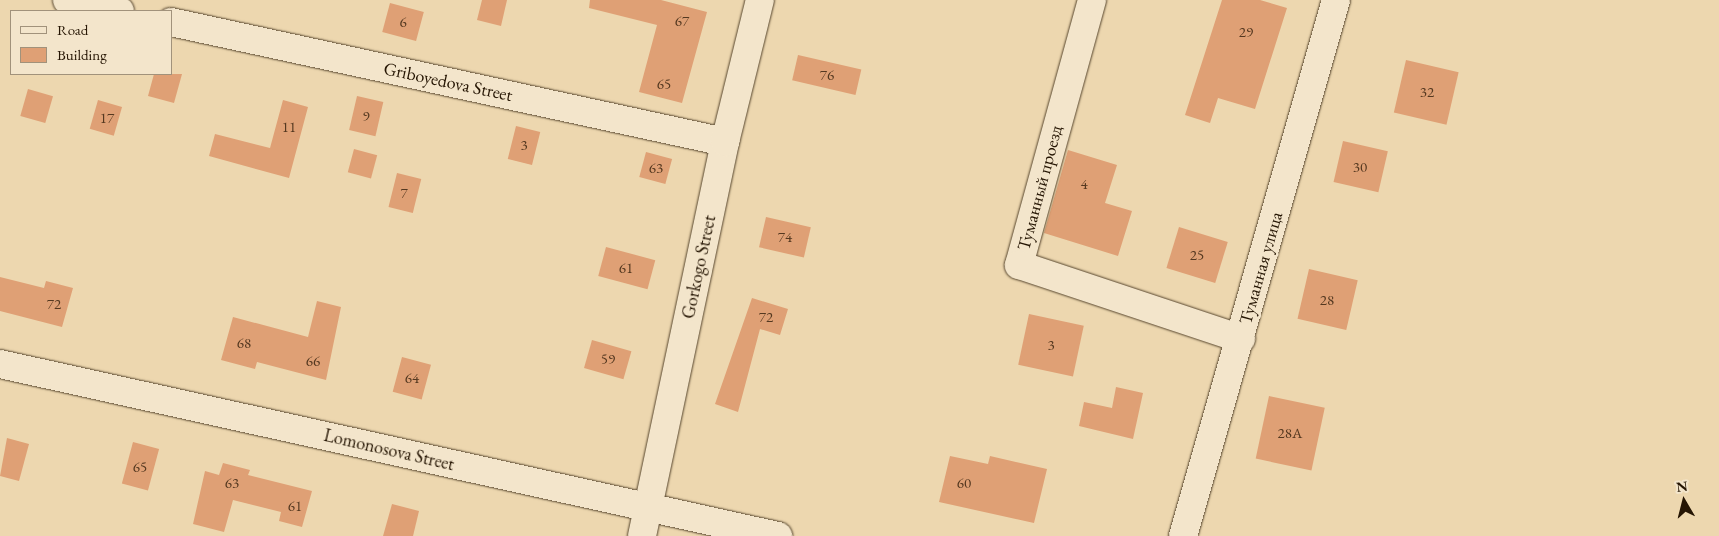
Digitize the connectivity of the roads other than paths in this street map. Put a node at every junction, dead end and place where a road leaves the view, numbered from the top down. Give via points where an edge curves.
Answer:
1 (67, 0) edge
2 (760, 0) edge
3 (1092, 0) edge
4 (1336, 0) edge
5 (115, 10) edge
6 (172, 22) edge
7 (725, 142) junction
8 (1241, 339) junction
9 (0, 364) edge
10 (649, 508) junction
11 (642, 536) edge
12 (778, 536) edge
13 (1183, 536) edge

1 - 5 street
2 - 7 street, Gorkogo Street
3 - 8 street, Туманный проезд via 1019,265
4 - 8 street, Туманная улица
6 - 7 street, Griboyedova Street
7 - 10 street, Gorkogo Street
8 - 13 street, Туманная улица
9 - 10 street, Lomonosova Street
10 - 11 street, Gorkogo Street
10 - 12 street, Lomonosova Street

